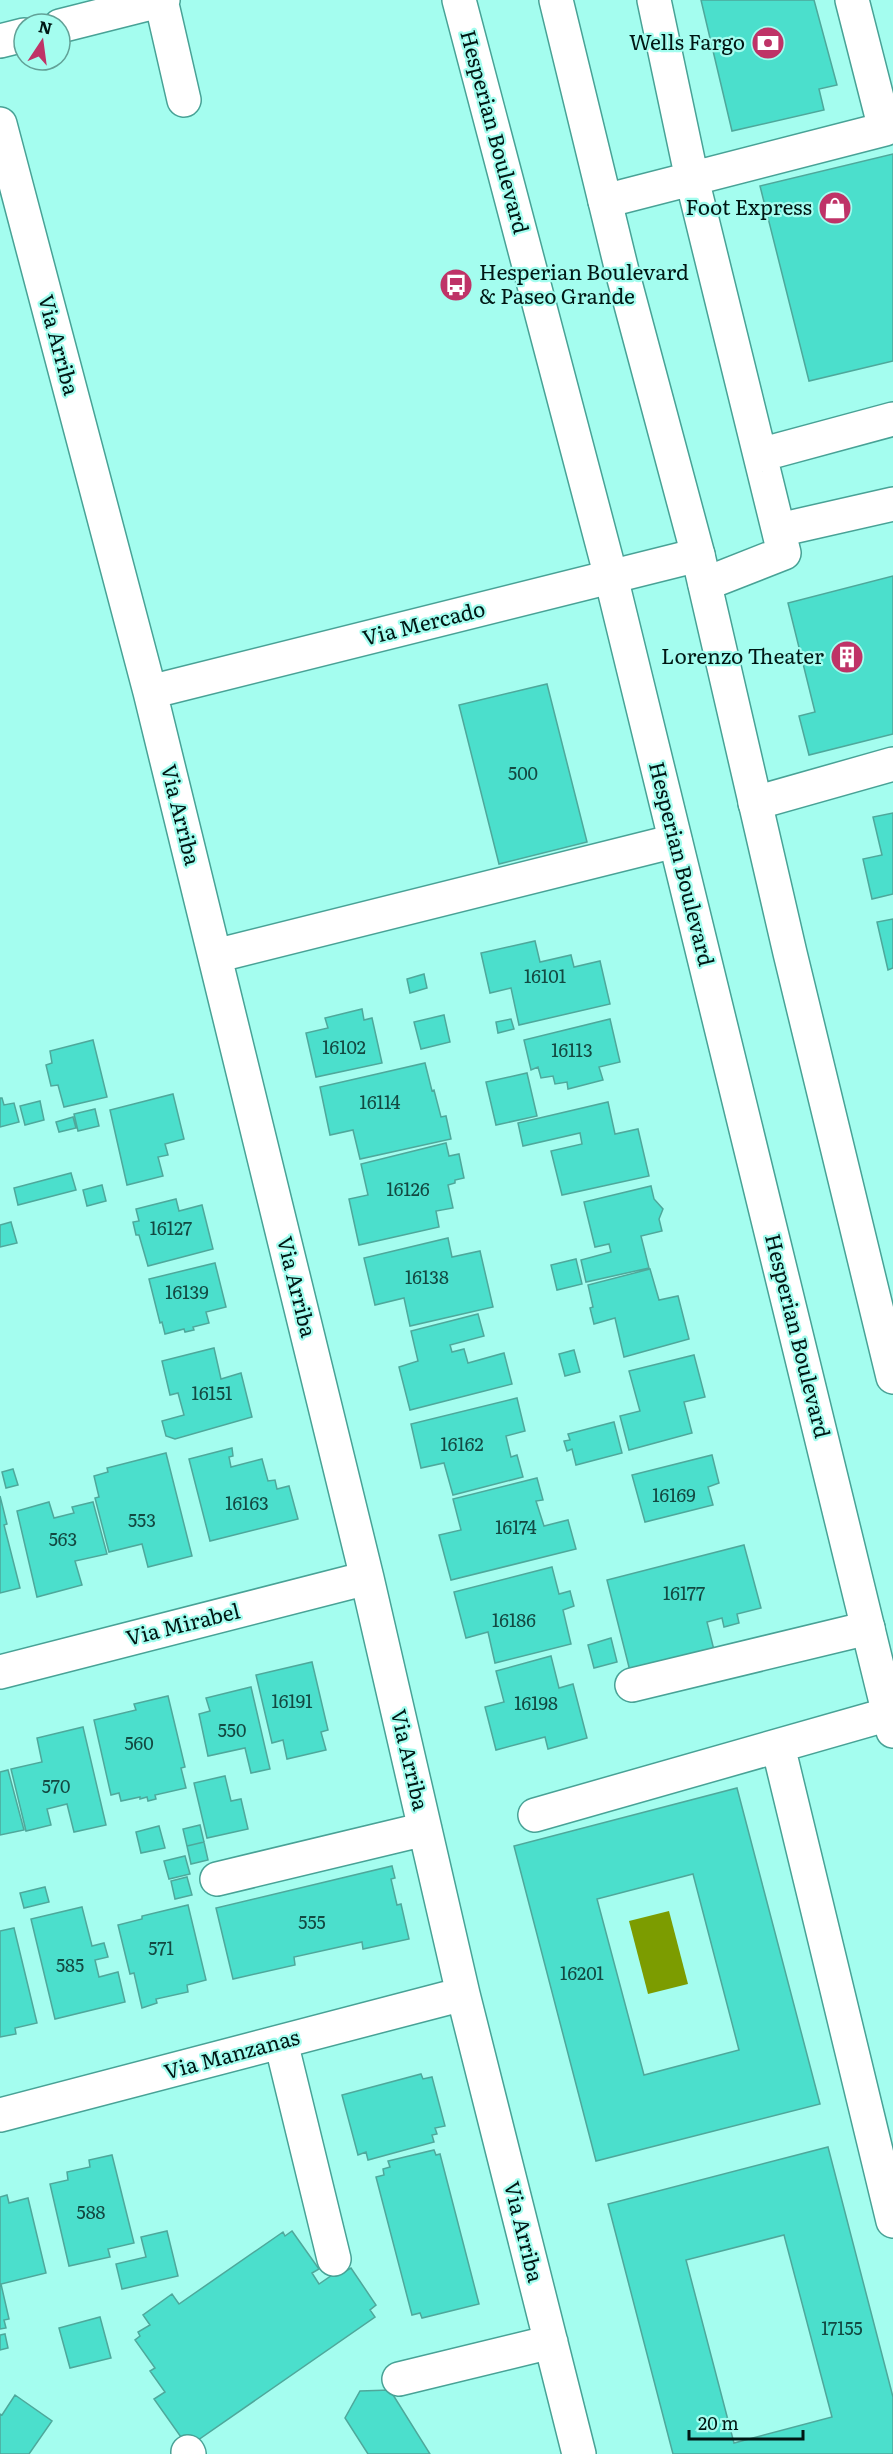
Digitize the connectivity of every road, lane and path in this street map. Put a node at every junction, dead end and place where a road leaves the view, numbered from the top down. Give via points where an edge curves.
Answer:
1 (162, 0) edge
2 (459, 0) edge
3 (556, 0) edge
4 (654, 0) edge
5 (852, 0) edge
6 (72, 23) edge
7 (184, 100) dead end
8 (0, 124) edge
9 (889, 128) edge
10 (692, 179) junction
11 (605, 201) junction
12 (893, 419) edge
13 (760, 455) junction
14 (893, 504) edge
15 (778, 530) junction
16 (701, 570) junction
17 (611, 577) junction
18 (150, 692) junction
19 (893, 764) edge
20 (755, 803) junction
21 (675, 841) junction
22 (215, 956) junction
23 (893, 1377) edge
24 (367, 1578) junction
25 (868, 1628) junction
26 (0, 1672) edge
27 (632, 1684) dead end
28 (891, 1722) edge
29 (778, 1746) junction
30 (535, 1815) dead end
31 (425, 1829) junction
32 (217, 1879) dead end
33 (463, 1994) junction
34 (281, 2042) junction
35 (0, 2115) edge
36 (881, 2118) edge
37 (893, 2221) edge
38 (334, 2259) dead end
39 (551, 2342) junction
40 (399, 2379) dead end
41 (579, 2454) edge

1 - 6 street
1 - 7 street
2 - 17 street, Hesperian Boulevard
3 - 11 street
4 - 10 street
5 - 9 street
8 - 18 street, Via Arriba
9 - 10 street
10 - 11 street
10 - 13 street
11 - 16 street
12 - 13 street
13 - 15 street
14 - 15 street
15 - 16 street, Via Mercado via 784,553
16 - 17 street, Via Mercado
16 - 20 street
17 - 18 street, Via Mercado
17 - 21 street, Hesperian Boulevard
18 - 22 street, Via Arriba
19 - 20 street
20 - 23 street
21 - 22 street
21 - 25 street, Hesperian Boulevard
22 - 24 street, Via Arriba
24 - 26 street, Via Mirabel
24 - 31 street, Via Arriba
25 - 27 street
25 - 28 street, Hesperian Boulevard
28 - 29 street
29 - 30 street
29 - 36 street
31 - 32 street
31 - 33 street, Via Arriba
33 - 34 street, Via Manzanas
33 - 39 street, Via Arriba
34 - 35 street, Via Manzanas
34 - 38 street
36 - 37 street
39 - 40 street
39 - 41 street, Via Arriba

